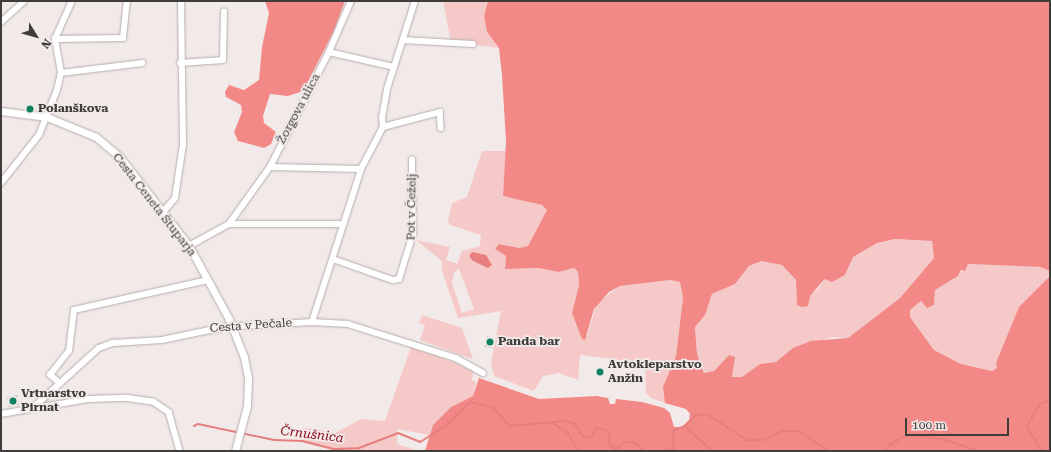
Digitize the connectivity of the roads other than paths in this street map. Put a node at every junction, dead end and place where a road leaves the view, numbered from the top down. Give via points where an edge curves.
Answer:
1 (24, 1) edge
2 (72, 1) edge
3 (127, 1) edge
4 (180, 1) edge
5 (351, 1) edge
6 (415, 1) edge
7 (224, 12) dead end
8 (1, 22) edge
9 (55, 39) junction
10 (402, 40) junction
11 (473, 44) dead end
12 (329, 52) junction
13 (142, 63) dead end
14 (180, 63) junction
15 (394, 67) junction
16 (61, 73) junction
17 (1, 111) edge
18 (47, 117) junction
19 (383, 127) junction
20 (441, 128) dead end
21 (412, 160) dead end
22 (270, 167) junction
23 (361, 169) junction
24 (1, 184) edge
25 (163, 212) junction
26 (228, 224) junction
27 (343, 224) junction
28 (189, 246) junction
29 (333, 259) junction
30 (208, 280) junction
31 (312, 322) junction
32 (234, 329) junction
33 (483, 373) dead end
34 (59, 383) junction
35 (35, 406) junction
36 (1, 414) edge
37 (180, 451) edge
38 (235, 451) edge

1 - 8 street
2 - 9 street
3 - 9 street via 122,38
4 - 14 street
5 - 12 street, Žorgova ulica
6 - 10 street
7 - 14 street via 223,60
9 - 16 street
10 - 11 street
10 - 15 street
12 - 15 street
12 - 22 street, Žorgova ulica
13 - 16 street
14 - 25 street via 180,168 176,198
15 - 19 street via 386,96
16 - 18 street
17 - 18 street, Cesta Ceneta Štuparja
18 - 24 street via 39,135
18 - 25 street, Cesta Ceneta Štuparja via 76,127 111,149
19 - 20 street via 440,112
19 - 23 street
21 - 29 street, Pot v Čeželj via 413,234 399,279 393,280
22 - 23 street
22 - 26 street, Žorgova ulica
23 - 27 street
25 - 28 street, Cesta Ceneta Štuparja
26 - 27 street, Žorgova ulica
26 - 28 street, Žorgova ulica
27 - 29 street
28 - 30 street, Cesta Ceneta Štuparja
29 - 31 street
30 - 32 street, Cesta Ceneta Štuparja
30 - 34 street via 74,310 69,351 50,375
31 - 32 street, Cesta v Pečale
31 - 33 street, Cesta v Pečale via 348,324 378,332 456,358
32 - 34 street, Cesta v Pečale via 198,331 162,340 113,343 90,354
32 - 38 street, Cesta Ceneta Štuparja via 248,378 241,433
34 - 35 street, Cesta v Pečale
35 - 36 street
35 - 37 street via 89,399 126,398 154,402 169,412

